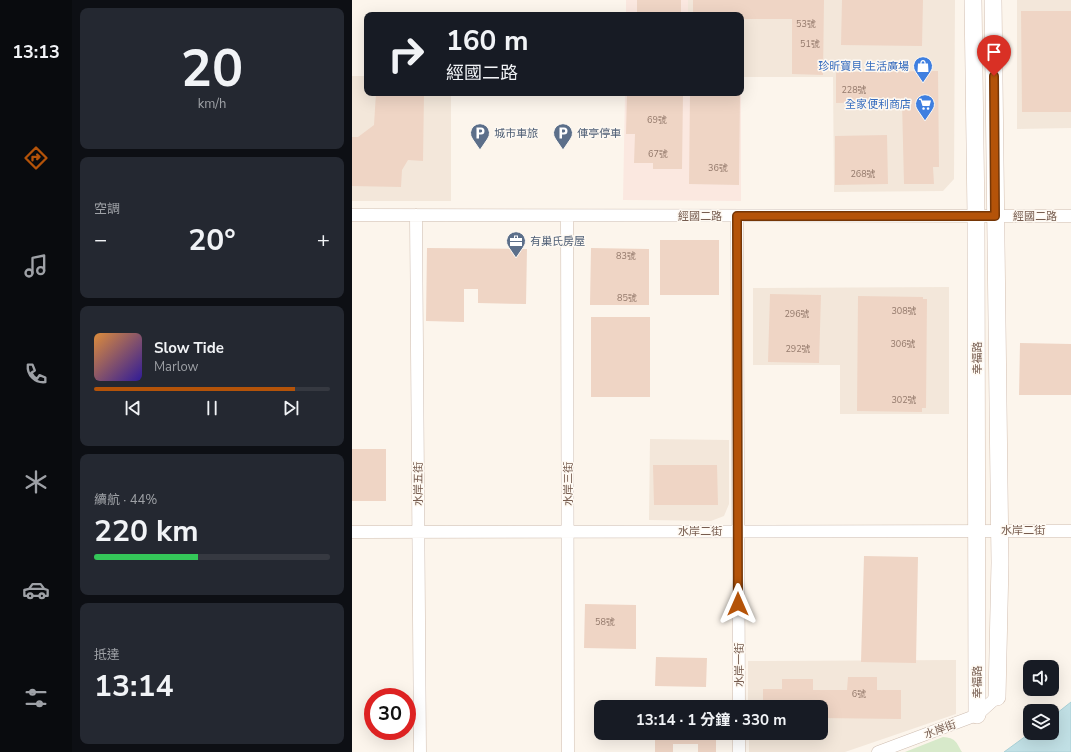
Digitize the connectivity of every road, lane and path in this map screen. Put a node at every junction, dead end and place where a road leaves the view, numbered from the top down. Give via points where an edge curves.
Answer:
1 (973, 0) edge
2 (993, 0) edge
3 (352, 215) edge
4 (416, 215) junction
5 (567, 216) junction
6 (737, 216) junction
7 (976, 216) junction
8 (995, 216) junction
9 (1071, 216) edge
10 (977, 530) junction
11 (1000, 530) junction
12 (738, 531) junction
13 (1071, 531) edge
14 (352, 532) edge
15 (418, 532) junction
16 (568, 532) junction
17 (997, 697) joint
18 (739, 700) edge
19 (977, 715) junction
20 (739, 740) edge
21 (420, 752) edge
22 (568, 752) edge
23 (739, 752) edge
24 (878, 752) edge

1 - 7 street, 幸福路
2 - 8 street, 幸福路
3 - 4 street, 經國二路
4 - 5 street, 經國二路
4 - 15 street, 水岸五街
5 - 6 street, 經國二路
5 - 16 street, 水岸三街
6 - 7 street, 經國二路
6 - 12 street, 水岸一街
7 - 8 street, 經國二路
7 - 10 street, 幸福路
8 - 9 street, 經國二路
8 - 11 street, 幸福路
10 - 11 street, 水岸二街
10 - 12 street, 水岸二街
10 - 19 street, 幸福路
11 - 13 street, 水岸二街
11 - 17 street, 幸福路
12 - 16 street, 水岸二街
12 - 18 street, 水岸一街
14 - 15 street, 水岸二街
15 - 16 street, 水岸二街
15 - 21 street, 水岸五街
16 - 22 street, 水岸三街
17 - 19 street, 水岸街
19 - 24 street, 水岸街
20 - 23 street

